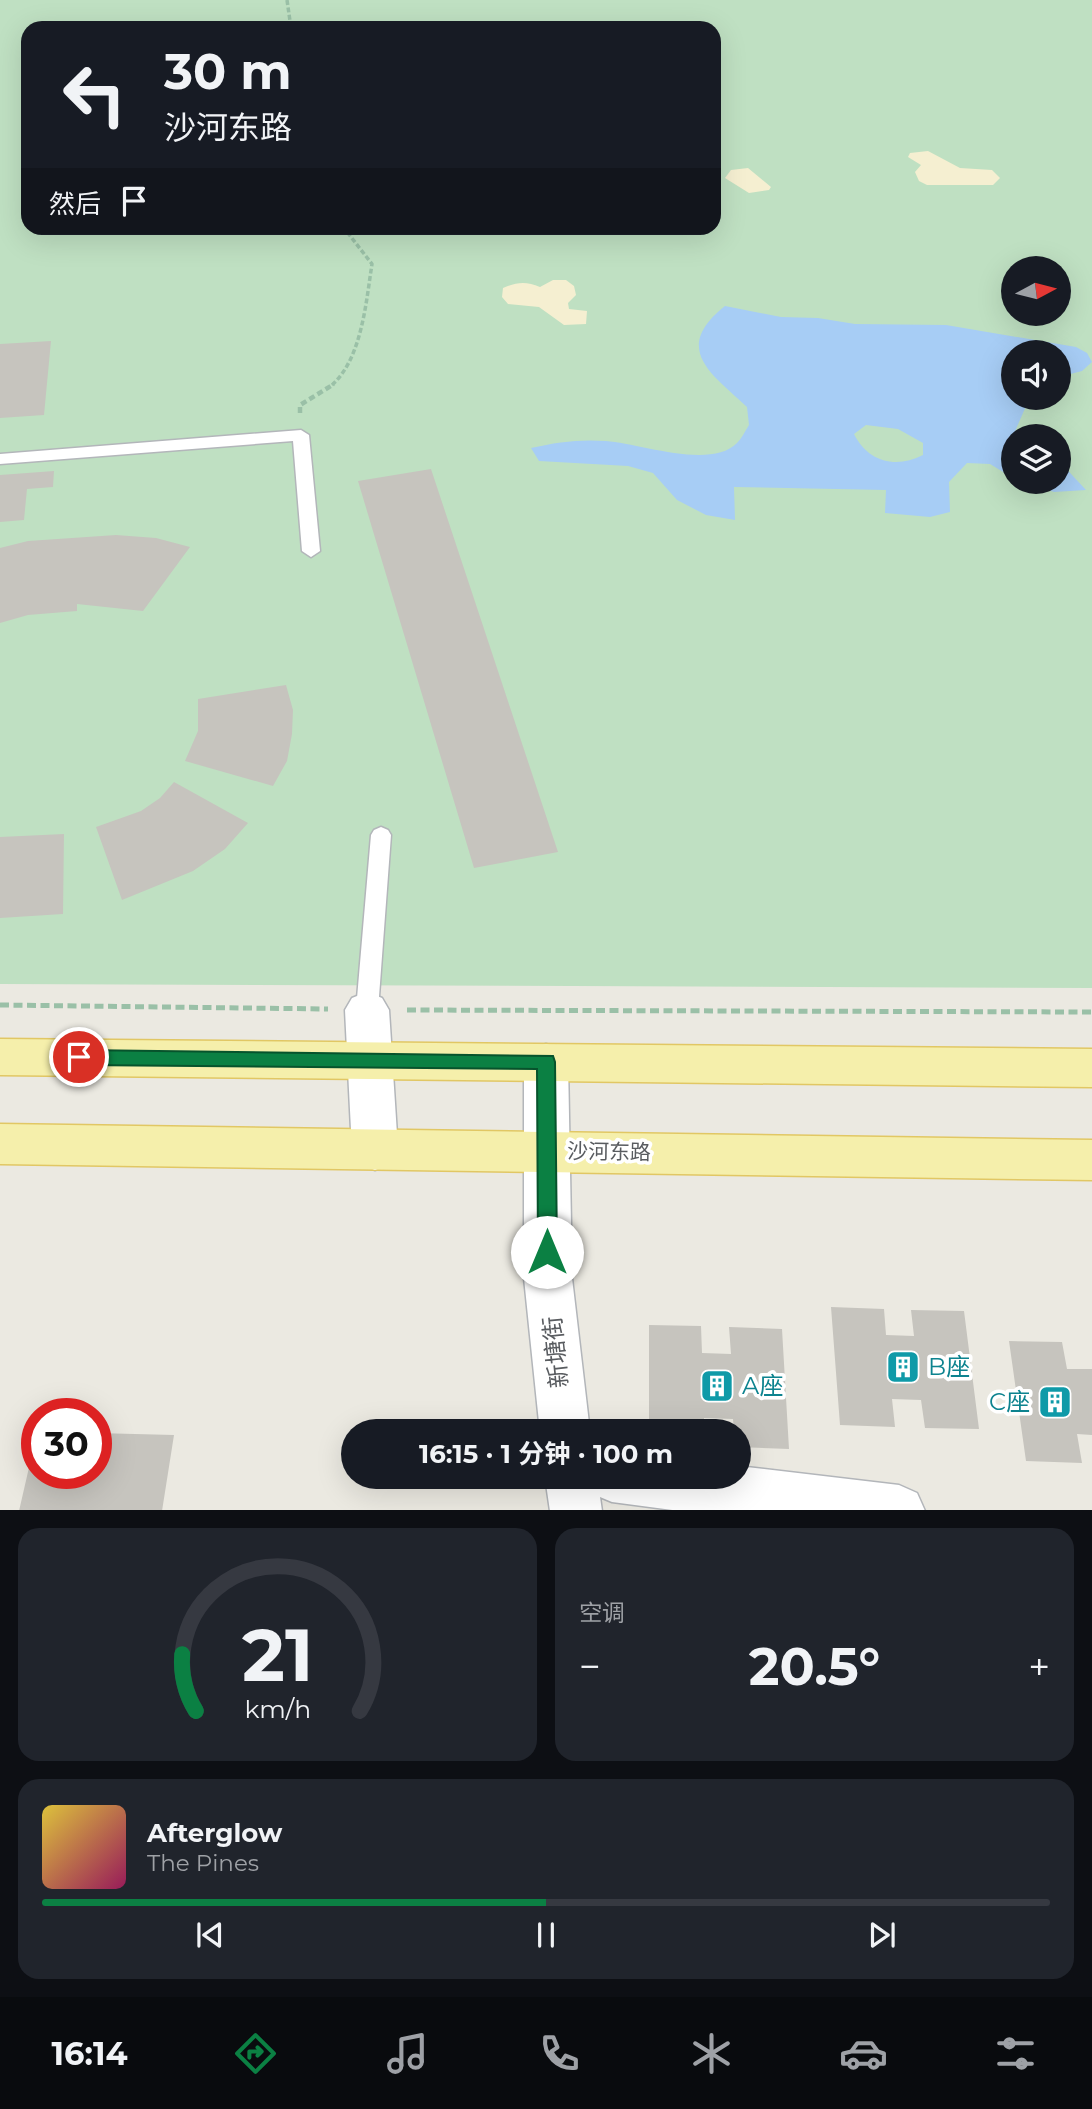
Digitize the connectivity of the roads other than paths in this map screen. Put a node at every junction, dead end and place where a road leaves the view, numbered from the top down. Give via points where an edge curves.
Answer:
1 (0, 459) edge
2 (312, 551) dead end
3 (381, 835) dead end
4 (367, 1010) joint
5 (0, 1057) edge
6 (369, 1059) junction
7 (546, 1062) junction
8 (1092, 1068) edge
9 (0, 1144) edge
10 (375, 1150) junction
11 (547, 1152) junction
12 (1092, 1160) edge
13 (564, 1419) edge
14 (572, 1489) edge
15 (716, 1489) edge
16 (576, 1510) edge
17 (899, 1510) edge

1 - 2 lane via 301,435
3 - 4 lane
4 - 6 street
5 - 6 main road
6 - 7 main road
6 - 10 street
7 - 8 main road
7 - 11 street, 新塘街
9 - 10 main road, 沙河东路
10 - 11 main road, 沙河东路
11 - 12 main road, 沙河东路
11 - 13 street, 新塘街 via 548,1278
14 - 16 street
15 - 17 street

